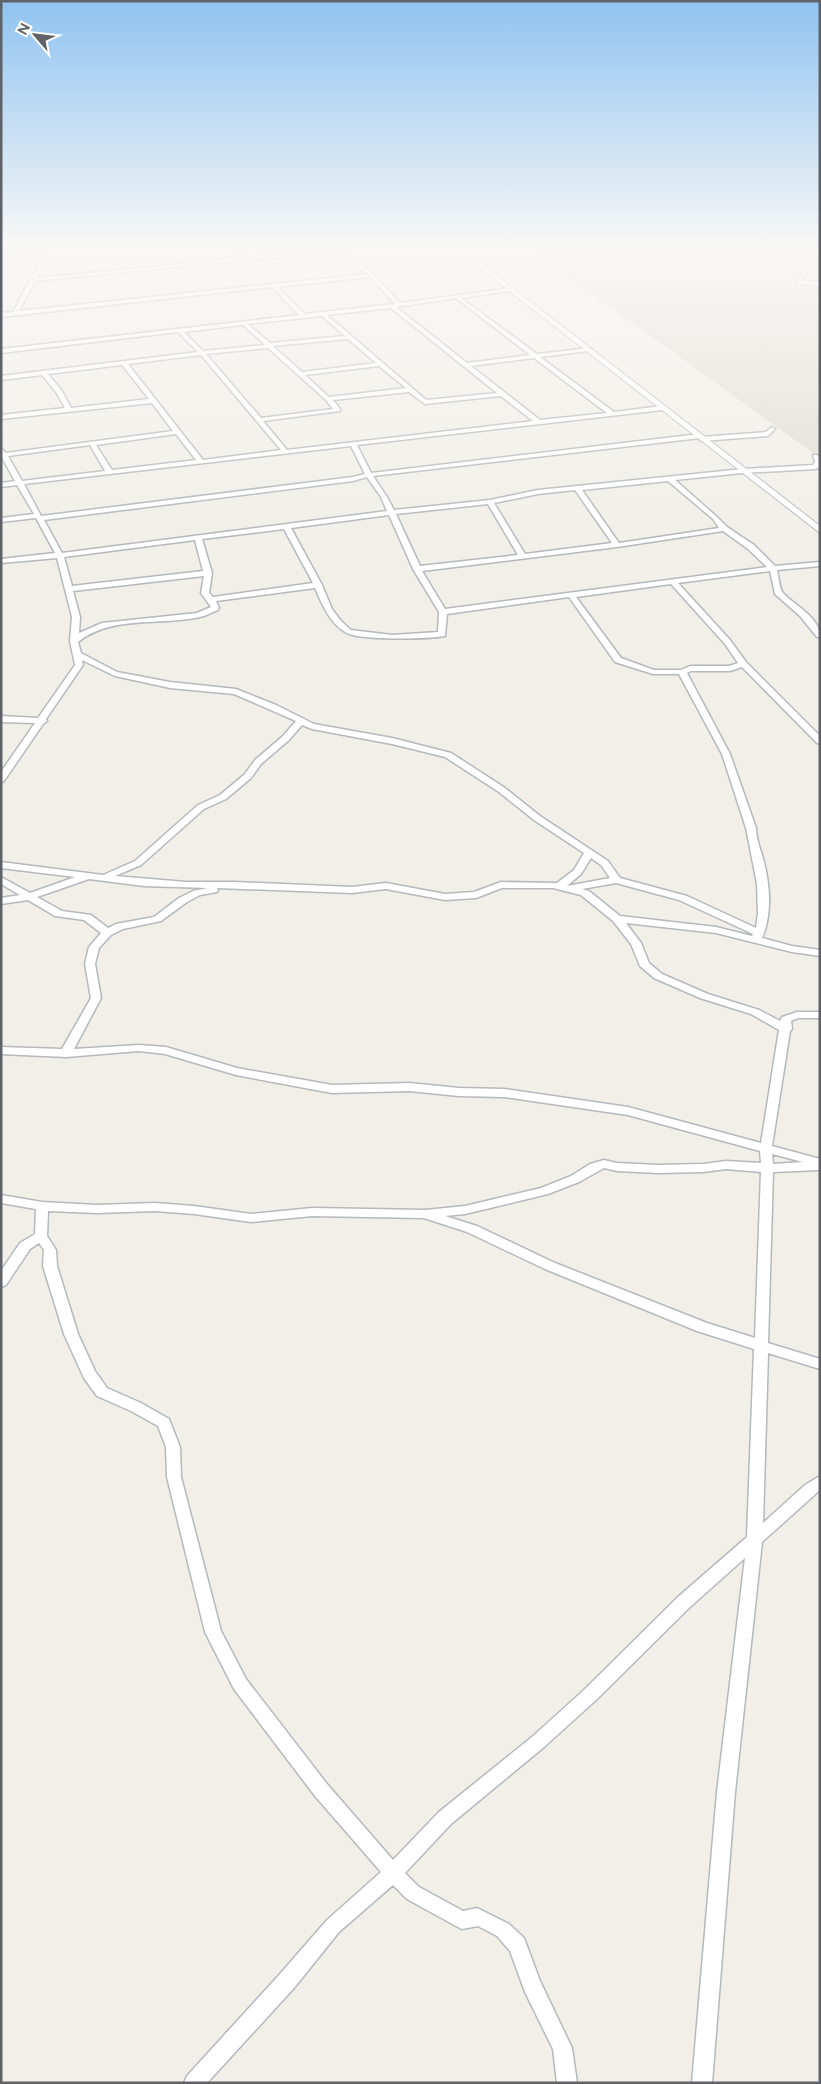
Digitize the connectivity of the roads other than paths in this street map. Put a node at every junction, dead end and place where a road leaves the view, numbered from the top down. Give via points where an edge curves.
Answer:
1 (88, 341) edge
2 (190, 341) edge
3 (265, 341) edge
4 (311, 341) edge
5 (353, 341) edge
6 (436, 341) edge
7 (516, 341) edge
8 (578, 341) edge
9 (270, 346) junction
10 (588, 349) junction
11 (1, 351) edge
12 (202, 353) junction
13 (536, 356) junction
14 (124, 364) junction
15 (379, 364) junction
16 (464, 364) junction
17 (45, 374) junction
18 (302, 374) junction
19 (1, 378) edge
20 (408, 390) junction
21 (502, 394) junction
22 (328, 399) junction
23 (152, 401) junction
24 (662, 408) junction
25 (69, 410) junction
26 (613, 414) junction
27 (1, 417) edge
28 (260, 420) junction
29 (539, 422) junction
30 (772, 429) dead end
31 (177, 432) junction
32 (701, 438) junction
33 (92, 443) junction
34 (354, 444) junction
35 (286, 452) junction
36 (3, 453) edge
37 (815, 456) dead end
38 (201, 462) junction
39 (744, 471) junction
40 (110, 473) junction
41 (369, 475) junction
42 (669, 478) junction
43 (20, 483) junction
44 (1, 485) edge
45 (577, 488) junction
46 (490, 502) junction
47 (390, 513) junction
48 (38, 517) junction
49 (1, 520) edge
50 (287, 527) junction
51 (724, 529) junction
52 (820, 530) edge
53 (198, 537) junction
54 (617, 545) junction
55 (60, 556) junction
56 (523, 556) junction
57 (1, 561) edge
58 (820, 564) edge
59 (773, 568) junction
60 (416, 569) junction
61 (208, 573) junction
62 (673, 582) junction
63 (318, 585) junction
64 (69, 589) junction
65 (572, 596) junction
66 (211, 599) junction
67 (444, 612) junction
68 (820, 635) edge
69 (74, 641) junction
70 (78, 655) junction
71 (743, 664) junction
72 (682, 672) junction
73 (1, 719) edge
74 (43, 721) junction
75 (301, 721) junction
76 (820, 742) edge
77 (1, 779) edge
78 (590, 852) junction
79 (1, 865) edge
80 (91, 875) junction
81 (103, 877) junction
82 (1, 880) edge
83 (616, 880) junction
84 (234, 885) junction
85 (563, 888) junction
86 (28, 897) junction
87 (1, 901) edge
88 (617, 919) junction
89 (107, 933) junction
90 (757, 936) junction
91 (820, 953) edge
92 (820, 1015) edge
93 (786, 1029) junction
94 (1, 1050) edge
95 (66, 1053) junction
96 (766, 1148) junction
97 (820, 1165) edge
98 (767, 1168) junction
99 (1, 1200) edge
100 (42, 1206) junction
101 (425, 1214) junction
102 (42, 1236) junction
103 (1, 1282) edge
104 (761, 1346) junction
105 (820, 1364) edge
106 (820, 1482) edge
107 (756, 1539) junction
108 (393, 1873) junction
109 (194, 2083) edge
110 (567, 2083) edge
111 (702, 2083) edge

1 - 11 street
2 - 12 street
3 - 9 street
4 - 9 street
5 - 15 street
6 - 16 street
7 - 13 street
8 - 10 street
9 - 12 street
9 - 18 street
10 - 13 street
10 - 24 street
12 - 14 street
12 - 28 street
13 - 16 street
13 - 26 street
14 - 17 street
14 - 23 street
15 - 18 street
15 - 20 street
16 - 21 street
17 - 19 street
17 - 25 street
18 - 22 street
20 - 21 street via 425,402
20 - 22 street
21 - 29 street
22 - 28 street via 338,410
23 - 25 street
23 - 31 street
24 - 26 street
24 - 32 street
25 - 27 street
26 - 29 street
28 - 35 street
29 - 34 street
30 - 32 street via 768,434
31 - 33 street
31 - 38 street
32 - 39 street
32 - 41 street
33 - 36 street
33 - 40 street
34 - 35 street
34 - 41 street
35 - 38 street
36 - 43 street
37 - 39 street via 816,467
38 - 40 street
39 - 42 street
39 - 52 street
40 - 43 street
41 - 47 street
41 - 48 street
42 - 45 street
42 - 51 street
43 - 44 street
43 - 48 street
45 - 46 street
45 - 54 street
46 - 47 street
46 - 56 street
47 - 50 street
47 - 60 street
48 - 49 street
48 - 55 street
50 - 53 street
50 - 63 street
51 - 54 street
51 - 59 street
53 - 55 street
53 - 61 street
54 - 56 street
55 - 57 street
55 - 64 street
56 - 60 street
58 - 59 street
59 - 62 street
59 - 68 street via 778,592
60 - 67 street
61 - 64 street
61 - 66 street via 206,593
62 - 65 street
62 - 71 street via 732,647
63 - 66 street
63 - 67 street via 328,609 349,632 392,637 442,634
64 - 69 street via 76,617
65 - 67 street
65 - 72 street via 618,660 653,672
66 - 69 street via 215,608 205,614 102,625
69 - 70 street
70 - 74 street via 79,665
70 - 75 street via 115,674 170,685 236,692
71 - 72 street via 730,669 690,668
71 - 76 street
72 - 90 street via 726,754 743,802 750,838 760,865 764,906 762,927
73 - 74 street
74 - 77 street
75 - 78 street via 448,755
75 - 81 street via 223,797 201,807 138,863
78 - 83 street via 605,863
78 - 85 street
79 - 80 street
80 - 81 street
80 - 86 street
81 - 84 street via 186,886
82 - 86 street
83 - 85 street
83 - 90 street via 683,898
84 - 85 street via 352,890 386,886 445,898 476,895 502,885
84 - 89 street via 197,893 157,918 120,926
85 - 88 street via 585,894
86 - 87 street
86 - 89 street via 59,914 87,917
88 - 90 street
88 - 93 street via 636,943 644,964 658,976 704,996 755,1012
89 - 95 street via 94,947 90,964 96,998
90 - 91 street via 792,949
92 - 93 street via 791,1016 786,1019
93 - 96 street
94 - 95 street
95 - 96 street via 139,1048 166,1051 236,1071 332,1089 409,1087 504,1093 628,1111
96 - 97 street
96 - 98 street
97 - 98 street
98 - 101 street via 726,1165 658,1169 604,1164 544,1191 465,1210
98 - 104 street
99 - 100 street
100 - 101 street via 97,1209 154,1207 252,1218 312,1212
100 - 102 street
101 - 104 street via 472,1229 650,1308
102 - 103 street via 26,1246
102 - 108 street via 50,1250 50,1266 71,1334 89,1374 102,1392 164,1423 173,1448 174,1477 213,1632 240,1684 321,1790
104 - 105 street
104 - 107 street
106 - 107 street
107 - 108 street via 684,1602 584,1701 445,1818
107 - 111 street via 726,1792
108 - 109 street via 333,1926
108 - 110 street via 413,1893 452,1916 462,1920 477,1917 484,1920 503,1930 518,1945 532,1985 562,2048

